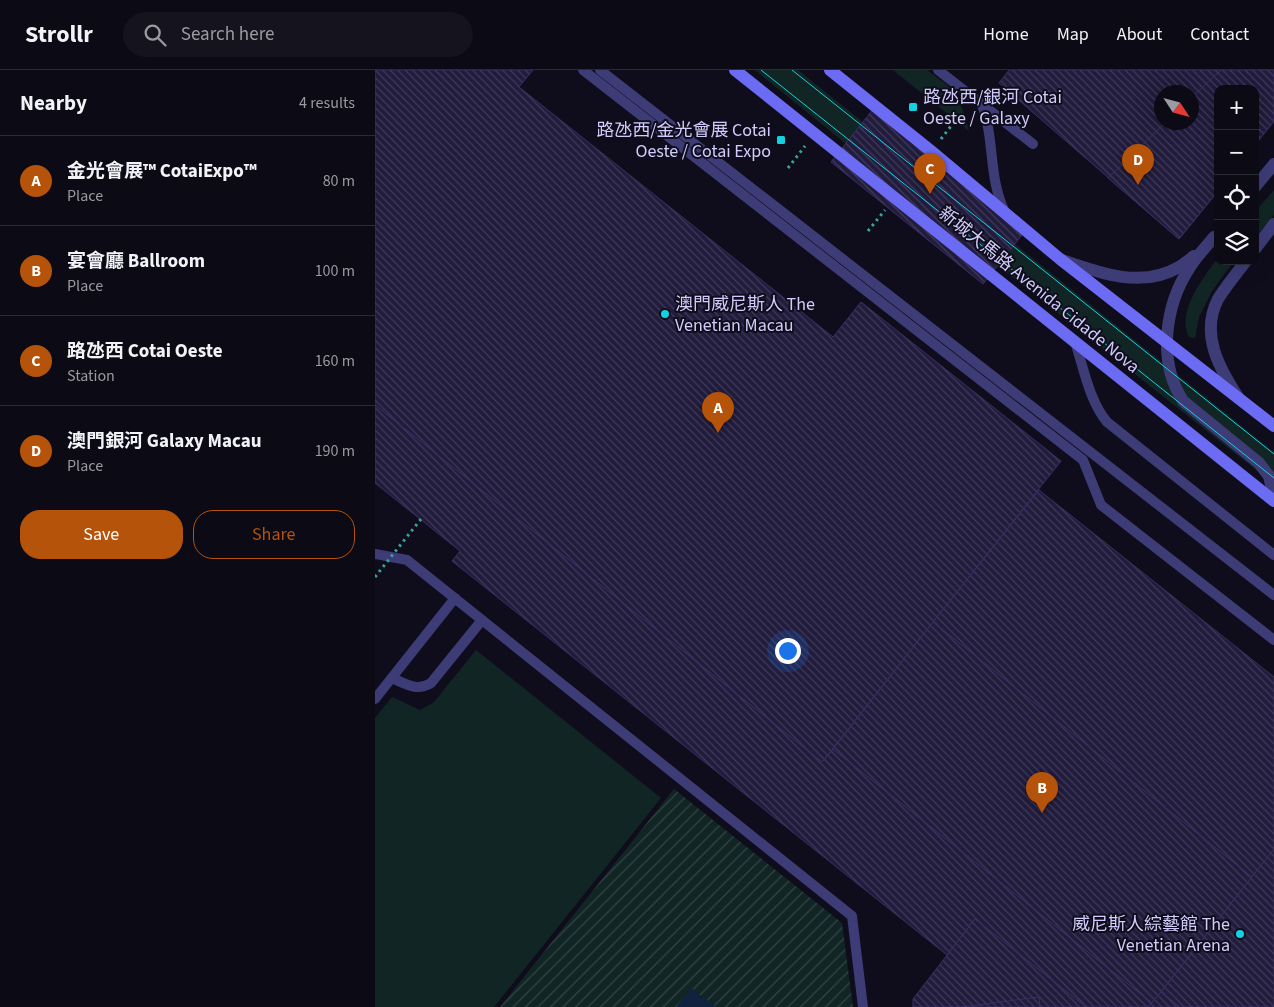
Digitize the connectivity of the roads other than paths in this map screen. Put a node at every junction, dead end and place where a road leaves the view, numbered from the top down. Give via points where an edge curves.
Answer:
1 (583, 70) edge
2 (600, 70) edge
3 (735, 70) edge
4 (830, 70) edge
5 (938, 70) edge
6 (981, 104) junction
7 (1033, 144) dead end
8 (1274, 164) edge
9 (1259, 182) edge
10 (1006, 214) junction
11 (1274, 224) edge
12 (1214, 237) edge
13 (1214, 237) edge
14 (1259, 243) edge
15 (1060, 259) junction
16 (1243, 265) edge
17 (1075, 342) junction
18 (1167, 342) junction
19 (1240, 399) junction
20 (1274, 426) edge
21 (1274, 497) edge
22 (1274, 501) edge
23 (375, 554) edge
24 (1274, 555) edge
25 (1274, 595) edge
26 (455, 598) junction
27 (482, 620) junction
28 (1274, 640) edge
29 (392, 678) junction
30 (375, 699) edge
31 (863, 1007) edge

1 - 28 lane via 1083,460 1101,505
2 - 25 lane
3 - 17 main road, 新城大馬路 Avenida Cidade Nova
4 - 10 main road
5 - 6 lane
6 - 7 lane
6 - 10 lane via 987,118 995,187
8 - 9 street
10 - 15 main road
11 - 14 street
12 - 15 street via 1177,268 1135,279
13 - 18 street via 1190,266 1179,288 1167,328
15 - 18 main road
16 - 19 street via 1217,301 1212,322 1212,348
17 - 22 main road, 新城大馬路 Avenida Cidade Nova
17 - 24 lane via 1093,398 1107,422
18 - 19 main road
18 - 21 street via 1171,377 1183,401 1259,463 1269,476
19 - 20 main road
23 - 26 lane via 407,560
26 - 27 lane
26 - 29 lane
27 - 29 lane via 431,683 420,688
27 - 31 lane via 852,916
29 - 30 lane

